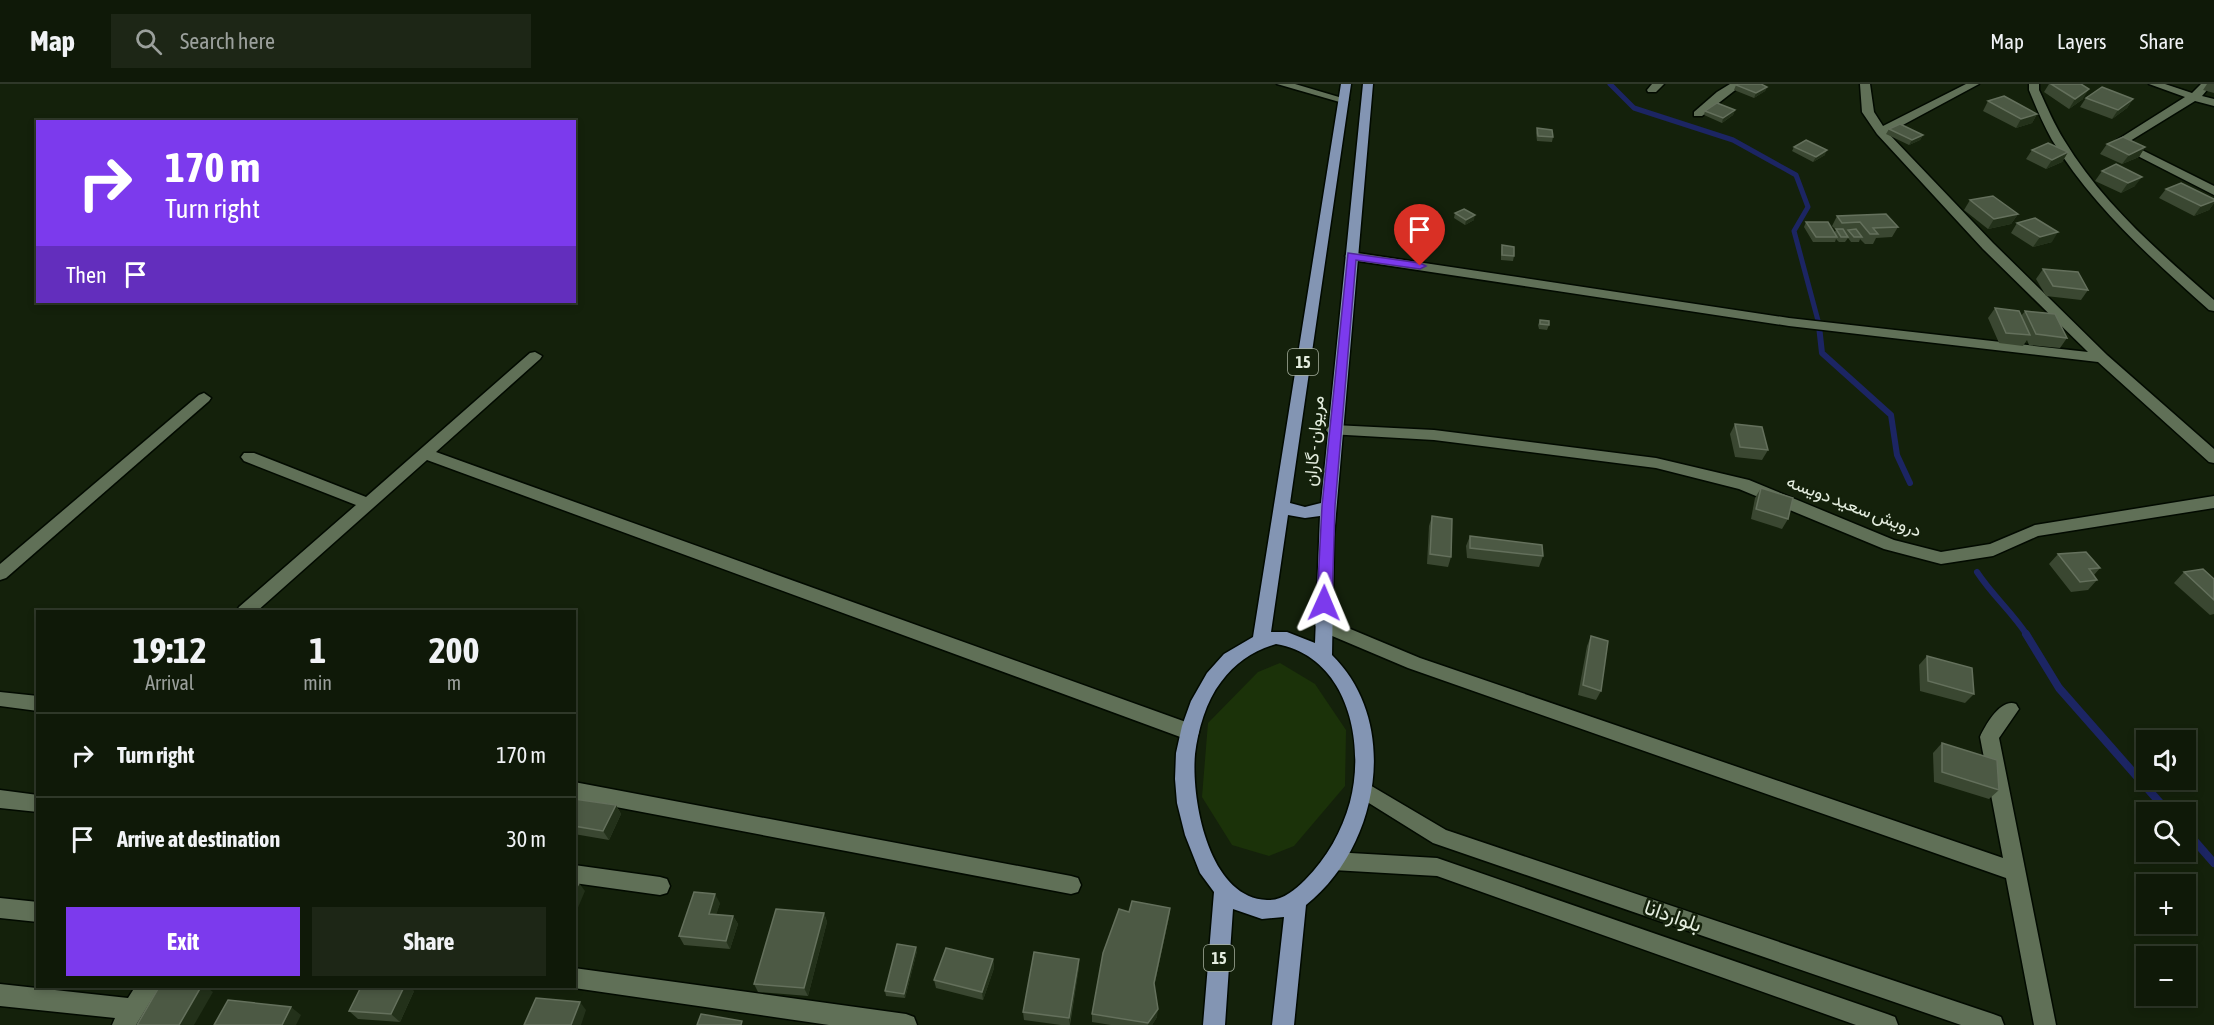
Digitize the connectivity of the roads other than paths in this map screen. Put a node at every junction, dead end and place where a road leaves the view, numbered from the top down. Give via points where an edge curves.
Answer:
1 (1282, 84) edge
2 (1346, 84) edge
3 (1368, 84) edge
4 (1738, 84) edge
5 (1865, 84) edge
6 (1974, 84) edge
7 (2034, 84) edge
8 (2154, 84) edge
9 (2207, 84) edge
10 (2195, 96) junction
11 (1343, 100) junction
12 (2214, 103) edge
13 (1698, 114) dead end
14 (1881, 132) junction
15 (2214, 191) edge
16 (1351, 256) junction
17 (2214, 307) edge
18 (536, 356) dead end
19 (2102, 358) junction
20 (204, 398) dead end
21 (1334, 430) junction
22 (423, 453) junction
23 (249, 457) dead end
24 (2214, 458) edge
25 (2214, 502) edge
26 (366, 503) junction
27 (1281, 505) junction
28 (1328, 506) junction
29 (0, 574) edge
30 (246, 610) edge
31 (1324, 626) junction
32 (1261, 639) junction
33 (1323, 659) junction
34 (0, 699) edge
35 (36, 704) edge
36 (2010, 709) dead end
37 (1190, 732) junction
38 (1363, 789) junction
39 (576, 790) edge
40 (0, 799) edge
41 (36, 804) edge
42 (1333, 861) junction
43 (2015, 872) junction
44 (576, 874) edge
45 (1071, 885) dead end
46 (660, 886) dead end
47 (1224, 891) junction
48 (1296, 899) junction
49 (0, 908) edge
50 (36, 912) edge
51 (576, 978) edge
52 (147, 988) edge
53 (0, 995) edge
54 (128, 1017) edge
55 (906, 1025) edge
56 (1214, 1025) edge
57 (1283, 1025) edge
58 (1887, 1025) edge
59 (1993, 1025) edge
60 (2045, 1025) edge

1 - 11 street
2 - 11 main road, مریوان - گاران / 15
3 - 16 main road, مریوان - گاران / 15
4 - 13 street
5 - 14 street via 1868,112
6 - 14 street
7 - 17 street via 2058,140 2091,188
8 - 10 street
9 - 10 street
10 - 12 street
10 - 15 street via 2123,140 2130,148
11 - 27 main road, مریوان - گاران / 15
14 - 19 street via 1988,246
16 - 19 street via 1838,328
16 - 21 main road, مریوان - گاران / 15
18 - 22 street
19 - 24 street
20 - 29 street
21 - 25 street, درویش سعید دویسه via 1434,435 1656,463 1743,484 1890,544 1941,558 1993,550 2035,531
21 - 28 main road, مریوان - گاران / 15
22 - 26 street
22 - 37 street
23 - 26 street
26 - 30 street
27 - 28 main road via 1306,513
27 - 32 main road, مریوان - گاران / 15
28 - 31 main road, مریوان - گاران / 15
31 - 33 main road, مریوان - گاران / 15
31 - 43 street via 1414,663
32 - 33 main road via 1291,639
32 - 37 main road via 1242,650 1215,676 1197,707
33 - 38 main road via 1337,671 1353,697 1363,733
34 - 35 street
36 - 43 street via 1989,738
37 - 47 main road via 1186,745 1188,811 1205,861
38 - 42 main road via 1350,835
38 - 59 street, بلواردانا via 1440,837
39 - 45 street
40 - 41 street
42 - 48 main road
42 - 58 street, بلواردانا via 1437,867
43 - 60 street
44 - 46 street
47 - 48 main road via 1238,902 1260,909 1279,909
47 - 56 main road, 15
48 - 57 main road
49 - 50 street
51 - 55 street
52 - 54 street
53 - 54 street

